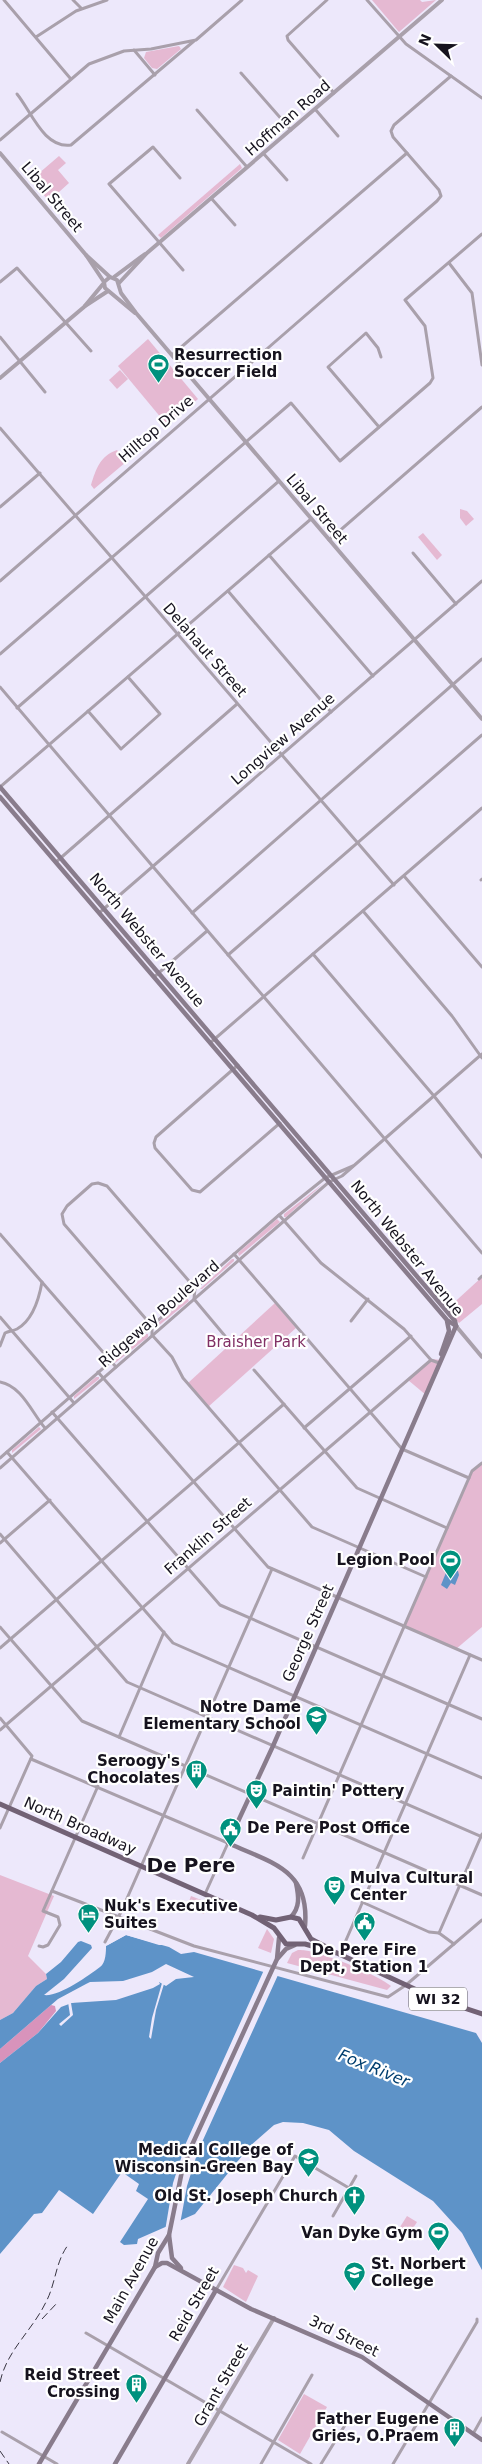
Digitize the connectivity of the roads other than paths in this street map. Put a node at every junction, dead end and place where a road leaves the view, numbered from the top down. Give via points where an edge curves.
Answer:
1 (4, 0) edge
2 (74, 0) edge
3 (107, 0) edge
4 (327, 0) edge
5 (367, 0) edge
6 (442, 0) edge
7 (239, 1) edge
8 (81, 8) junction
9 (399, 37) junction
10 (36, 38) junction
11 (196, 40) junction
12 (134, 50) junction
13 (241, 73) dead end
14 (155, 75) junction
15 (451, 76) junction
16 (70, 78) junction
17 (334, 93) junction
18 (17, 94) dead end
19 (482, 98) edge
20 (315, 109) junction
21 (197, 110) dead end
22 (29, 114) junction
23 (291, 130) junction
24 (338, 136) dead end
25 (0, 140) edge
26 (0, 153) edge
27 (263, 153) junction
28 (407, 153) junction
29 (247, 167) junction
30 (180, 178) dead end
31 (287, 180) dead end
32 (211, 198) junction
33 (235, 225) dead end
34 (482, 234) edge
35 (159, 243) junction
36 (147, 253) junction
37 (86, 255) junction
38 (448, 263) junction
39 (183, 270) dead end
40 (112, 277) junction
41 (0, 282) edge
42 (104, 283) junction
43 (118, 285) junction
44 (110, 291) junction
45 (84, 307) junction
46 (136, 313) junction
47 (66, 322) junction
48 (0, 337) edge
49 (91, 351) dead end
50 (172, 355) junction
51 (381, 357) dead end
52 (20, 361) junction
53 (482, 365) edge
54 (0, 378) edge
55 (45, 392) dead end
56 (209, 398) junction
57 (482, 407) edge
58 (0, 428) edge
59 (379, 428) junction
60 (246, 442) junction
61 (40, 473) junction
62 (279, 481) junction
63 (0, 507) edge
64 (76, 516) junction
65 (311, 519) junction
66 (329, 540) junction
67 (413, 553) dead end
68 (269, 555) junction
69 (111, 558) junction
70 (0, 581) edge
71 (482, 581) edge
72 (228, 591) junction
73 (145, 598) junction
74 (456, 604) junction
75 (177, 635) junction
76 (414, 640) junction
77 (0, 654) edge
78 (482, 659) edge
79 (373, 676) junction
80 (128, 677) junction
81 (453, 685) junction
82 (0, 688) edge
83 (237, 704) junction
84 (18, 708) junction
85 (88, 711) junction
86 (331, 712) junction
87 (482, 719) edge
88 (482, 735) edge
89 (49, 745) junction
90 (282, 755) junction
91 (0, 787) edge
92 (0, 797) edge
93 (320, 800) junction
94 (482, 808) edge
95 (110, 816) junction
96 (357, 843) junction
97 (61, 858) junction
98 (56, 862) junction
99 (153, 867) junction
100 (404, 876) junction
101 (394, 885) junction
102 (104, 908) junction
103 (363, 911) junction
104 (99, 913) junction
105 (192, 913) junction
106 (207, 930) junction
107 (313, 954) junction
108 (228, 955) junction
109 (482, 967) edge
110 (159, 972) junction
111 (154, 977) junction
112 (264, 997) junction
113 (215, 1038) junction
114 (210, 1043) junction
115 (482, 1056) edge
116 (238, 1065) junction
117 (233, 1070) junction
118 (434, 1096) junction
119 (284, 1119) junction
120 (279, 1124) junction
121 (385, 1139) junction
122 (482, 1157) edge
123 (353, 1166) junction
124 (331, 1175) junction
125 (335, 1179) junction
126 (327, 1180) junction
127 (279, 1215) junction
128 (284, 1221) junction
129 (0, 1234) edge
130 (482, 1253) edge
131 (234, 1254) junction
132 (239, 1260) junction
133 (482, 1276) edge
134 (478, 1279) dead end
135 (42, 1282) junction
136 (195, 1288) junction
137 (194, 1299) junction
138 (368, 1299) junction
139 (0, 1317) edge
140 (447, 1320) junction
141 (350, 1321) dead end
142 (152, 1326) junction
143 (456, 1326) junction
144 (12, 1331) junction
145 (152, 1335) junction
146 (411, 1336) junction
147 (230, 1342) dead end
148 (0, 1346) edge
149 (482, 1357) edge
150 (431, 1360) junction
151 (110, 1362) junction
152 (439, 1362) junction
153 (116, 1367) junction
154 (254, 1370) dead end
155 (98, 1372) junction
156 (103, 1378) junction
157 (0, 1382) edge
158 (350, 1389) junction
159 (69, 1397) junction
160 (74, 1403) junction
161 (284, 1404) junction
162 (52, 1412) junction
163 (370, 1412) junction
164 (57, 1418) junction
165 (40, 1423) junction
166 (45, 1428) junction
167 (304, 1428) junction
168 (239, 1443) junction
169 (402, 1449) junction
170 (325, 1451) junction
171 (7, 1452) junction
172 (12, 1457) junction
173 (0, 1458) edge
174 (482, 1463) edge
175 (0, 1468) edge
176 (469, 1478) junction
177 (194, 1482) junction
178 (280, 1490) junction
179 (381, 1498) junction
180 (50, 1500) junction
181 (148, 1521) junction
182 (447, 1528) junction
183 (234, 1529) junction
184 (0, 1534) edge
185 (4, 1539) junction
186 (0, 1543) edge
187 (359, 1548) junction
188 (102, 1560) junction
189 (188, 1568) junction
190 (272, 1568) junction
191 (426, 1577) junction
192 (338, 1597) junction
193 (57, 1600) junction
194 (143, 1607) junction
195 (250, 1618) junction
196 (404, 1626) junction
197 (0, 1627) edge
198 (164, 1632) junction
199 (10, 1639) junction
200 (97, 1646) junction
201 (316, 1647) junction
202 (0, 1648) edge
203 (470, 1655) junction
204 (482, 1660) edge
205 (229, 1667) junction
206 (382, 1676) junction
207 (51, 1686) junction
208 (140, 1688) junction
209 (295, 1696) junction
210 (449, 1705) junction
211 (207, 1717) junction
212 (0, 1718) edge
213 (482, 1719) edge
214 (6, 1725) junction
215 (361, 1725) junction
216 (0, 1730) edge
217 (119, 1737) junction
218 (273, 1746) junction
219 (427, 1754) junction
220 (32, 1758) junction
221 (186, 1766) junction
222 (339, 1774) junction
223 (482, 1778) edge
224 (98, 1786) junction
225 (252, 1795) junction
226 (406, 1803) junction
227 (0, 1804) edge
228 (9, 1808) junction
229 (164, 1815) junction
230 (318, 1824) junction
231 (0, 1828) edge
232 (482, 1836) edge
233 (76, 1838) junction
234 (228, 1843) junction
235 (384, 1853) junction
236 (303, 1858) dead end
237 (142, 1866) junction
238 (295, 1880) junction
239 (460, 1886) junction
240 (52, 1890) junction
241 (205, 1895) junction
242 (482, 1896) edge
243 (362, 1902) junction
244 (252, 1915) junction
245 (119, 1917) junction
246 (289, 1918) junction
247 (482, 1920) edge
248 (306, 1928) junction
249 (439, 1933) junction
250 (279, 1936) junction
251 (105, 1942) dead end
252 (297, 1944) junction
253 (454, 1944) junction
254 (39, 1946) dead end
255 (339, 1954) junction
256 (277, 1959) junction
257 (406, 1985) junction
258 (482, 2014) edge
259 (356, 2176) dead end
260 (349, 2188) junction
261 (333, 2216) dead end
262 (170, 2235) junction
263 (155, 2267) junction
264 (186, 2272) junction
265 (216, 2290) junction
266 (274, 2318) junction
267 (477, 2319) dead end
268 (86, 2333) dead end
269 (108, 2346) junction
270 (312, 2375) dead end
271 (164, 2379) junction
272 (429, 2403) junction
273 (219, 2411) junction
274 (350, 2417) dead end
275 (482, 2418) edge
276 (2, 2432) dead end
277 (473, 2434) junction
278 (482, 2440) edge
279 (274, 2442) junction
280 (44, 2456) junction
281 (39, 2464) edge
282 (56, 2464) edge
283 (115, 2464) edge
284 (188, 2464) edge
285 (261, 2464) edge
286 (311, 2464) edge
287 (322, 2464) edge
288 (393, 2464) edge

1 - 10 street
2 - 8 street
3 - 8 street
4 - 17 street via 287,36
5 - 9 street
6 - 9 street, Hoffman Road
7 - 11 street
8 - 10 street
9 - 15 street
9 - 17 street, Hoffman Road
10 - 16 street
11 - 12 street
11 - 14 street
12 - 14 street
12 - 16 street via 98,59
13 - 23 street
14 - 22 street via 71,145 58,145 52,141
15 - 19 street
15 - 28 street via 394,125 391,131
16 - 22 street
17 - 20 street, Hoffman Road
18 - 22 street
20 - 23 street, Hoffman Road
20 - 24 street
21 - 29 street
22 - 25 street
23 - 27 street, Hoffman Road
26 - 37 street, Libal Street
27 - 29 street, Hoffman Road
27 - 31 street
28 - 50 street
28 - 56 street, Hilltop Drive via 439,190 441,196 437,201
29 - 32 street, Hoffman Road
30 - 35 street via 153,147 109,184
32 - 33 street
32 - 35 street, Hoffman Road
34 - 38 street
35 - 36 street, Hoffman Road
35 - 39 street
36 - 40 street, Hoffman Road
36 - 43 street, Hoffman Road
37 - 40 street, Libal Street
37 - 42 street, Libal Street
38 - 53 street via 472,293
38 - 59 street via 405,300 424,323 432,380
40 - 42 street, Hoffman Road
40 - 43 street, Libal Street
41 - 47 street via 17,268
42 - 44 street, Libal Street
42 - 45 street
43 - 44 street, Hoffman Road
43 - 46 street, Libal Street
44 - 45 street
44 - 46 street, Libal Street
45 - 47 street
46 - 50 street, Libal Street
47 - 49 street
47 - 52 street
48 - 52 street
50 - 56 street, Libal Street
51 - 59 street via 366,333 328,367
52 - 54 street
52 - 55 street
56 - 60 street, Libal Street
56 - 64 street, Hilltop Drive
57 - 66 street
58 - 61 street, Delahaut Street
59 - 60 street via 340,461 291,403
60 - 62 street, Libal Street
60 - 69 street
61 - 63 street
61 - 64 street, Delahaut Street
62 - 65 street, Libal Street
62 - 73 street
64 - 69 street, Delahaut Street
64 - 70 street, Hilltop Drive
65 - 66 street, Libal Street
65 - 68 street
66 - 76 street, Libal Street
67 - 74 street
68 - 72 street
68 - 79 street
69 - 73 street, Delahaut Street
69 - 77 street
71 - 74 street, Longview Avenue
72 - 75 street
72 - 86 street
73 - 75 street, Delahaut Street
73 - 84 street
74 - 76 street, Longview Avenue
75 - 80 street
75 - 83 street, Delahaut Street
76 - 79 street, Longview Avenue
76 - 81 street, Libal Street
78 - 81 street
79 - 86 street, Longview Avenue
80 - 85 street
80 - 85 street via 160,714 120,748
81 - 87 street, Libal Street
81 - 93 street
82 - 84 street
83 - 90 street, Delahaut Street
83 - 95 street
84 - 89 street
85 - 89 street
86 - 90 street, Longview Avenue
88 - 96 street
89 - 91 street
89 - 95 street
90 - 93 street, Delahaut Street
90 - 99 street, Longview Avenue
91 - 97 main road, North Webster Avenue
92 - 98 main road, North Webster Avenue
93 - 96 street, Delahaut Street
93 - 105 street
94 - 100 street
95 - 97 street
95 - 99 street
96 - 101 street, Delahaut Street
96 - 108 street
97 - 98 street
97 - 102 main road, North Webster Avenue
98 - 104 main road, North Webster Avenue
99 - 102 street, Longview Avenue
99 - 105 street
100 - 101 street
100 - 109 street
101 - 103 street
102 - 104 street, Longview Avenue
102 - 110 main road, North Webster Avenue
103 - 107 street
103 - 115 street
104 - 111 main road, North Webster Avenue
105 - 106 street
106 - 108 street
106 - 110 street
107 - 112 street
107 - 118 street
108 - 112 street
110 - 111 street
110 - 113 main road, North Webster Avenue
111 - 114 main road, North Webster Avenue
112 - 113 street
112 - 121 street
113 - 114 street
113 - 116 main road, North Webster Avenue
114 - 117 main road, North Webster Avenue
115 - 118 street
116 - 117 street
116 - 119 main road, North Webster Avenue
117 - 120 main road, North Webster Avenue
117 - 120 street via 156,1138 155,1148 192,1190 200,1192
118 - 121 street
118 - 122 street
119 - 120 street
119 - 124 main road, North Webster Avenue
120 - 126 main road, North Webster Avenue
121 - 123 street
121 - 130 street
123 - 124 street, Ridgeway Boulevard
123 - 125 street, Ridgeway Boulevard
124 - 125 main road, North Webster Avenue
124 - 126 street, Ridgeway Boulevard
125 - 126 street, Ridgeway Boulevard
125 - 143 main road, North Webster Avenue
126 - 127 street, Ridgeway Boulevard
126 - 128 street, Ridgeway Boulevard
126 - 140 main road, North Webster Avenue
127 - 128 street
127 - 131 street, Ridgeway Boulevard
128 - 132 street, Ridgeway Boulevard
128 - 138 street via 321,1263
129 - 135 street
131 - 132 street
131 - 136 street, Ridgeway Boulevard
132 - 137 street, Ridgeway Boulevard
132 - 158 street
133 - 134 street
135 - 144 street via 34,1310 23,1324
135 - 151 street
136 - 137 street
136 - 142 street, Ridgeway Boulevard
136 - 142 street via 107,1186 98,1183 89,1187 65,1207 62,1214 64,1224
137 - 145 street, Ridgeway Boulevard
137 - 147 street
138 - 141 street
138 - 146 street
139 - 144 street
140 - 143 main road, North Webster Avenue
140 - 152 main road via 449,1332
142 - 145 street
142 - 151 street, Ridgeway Boulevard
143 - 149 street
143 - 152 main road, George Street
144 - 148 street via 5,1333
144 - 159 street
145 - 153 street, Ridgeway Boulevard
145 - 168 street via 172,1357 183,1378
146 - 150 street
146 - 158 street
150 - 152 street
150 - 163 street, Franklin Street
151 - 153 street
151 - 155 street, Ridgeway Boulevard
152 - 169 main road, George Street
153 - 156 street, Ridgeway Boulevard
154 - 161 street
155 - 156 street
155 - 159 street, Ridgeway Boulevard
156 - 160 street, Ridgeway Boulevard
156 - 177 street
157 - 165 street via 18,1392
158 - 163 street
158 - 167 street
159 - 160 street
159 - 162 street, Ridgeway Boulevard
160 - 164 street, Ridgeway Boulevard
161 - 167 street
161 - 168 street
162 - 164 street
162 - 165 street, Ridgeway Boulevard
163 - 169 street
163 - 170 street, Franklin Street
164 - 166 street, Ridgeway Boulevard
164 - 181 street
165 - 166 street
165 - 171 street, Ridgeway Boulevard
166 - 172 street, Ridgeway Boulevard
167 - 170 street
168 - 177 street
168 - 178 street
169 - 176 street
169 - 179 main road, George Street
170 - 178 street, Franklin Street
170 - 179 street via 355,1486
171 - 172 street
171 - 173 street, Ridgeway Boulevard
172 - 175 street, Ridgeway Boulevard
172 - 180 street
174 - 176 street
176 - 182 street
177 - 181 street
177 - 183 street
178 - 183 street, Franklin Street
178 - 187 street via 312,1527
179 - 182 street
179 - 187 main road, George Street
180 - 185 street
180 - 188 street
181 - 188 street
181 - 189 street
182 - 191 street
183 - 189 street, Franklin Street
183 - 190 street via 264,1564
184 - 185 street
185 - 186 street
185 - 193 street
187 - 191 street
187 - 192 main road, George Street
188 - 193 street
188 - 194 street
189 - 194 street, Franklin Street
189 - 195 street via 220,1604
190 - 192 street
190 - 195 street
191 - 196 street
192 - 196 street
192 - 201 main road, George Street
193 - 199 street
193 - 200 street
194 - 198 street
194 - 200 street, Franklin Street
195 - 201 street
195 - 205 street
196 - 203 street
196 - 206 street
197 - 199 street
198 - 205 street via 174,1643
198 - 208 street
199 - 202 street
199 - 207 street
200 - 207 street, Franklin Street
200 - 208 street via 127,1682
201 - 206 street
201 - 209 main road, George Street
203 - 204 street
203 - 210 street
205 - 209 street
205 - 211 street
206 - 210 street
206 - 215 street
207 - 214 street, Franklin Street
207 - 217 street via 79,1719
208 - 211 street
208 - 217 street
209 - 215 street
209 - 218 main road, George Street
210 - 213 street
210 - 219 street
211 - 218 street
211 - 221 street
212 - 214 street
214 - 216 street, Franklin Street
214 - 220 street
215 - 219 street
215 - 222 street
217 - 221 street
218 - 222 street
218 - 225 main road, George Street
219 - 223 street
219 - 226 street
220 - 224 street
220 - 228 street
221 - 225 street
221 - 229 street
222 - 226 street
222 - 230 street
224 - 229 street
224 - 233 street
225 - 230 street
225 - 234 main road, George Street
226 - 232 street
226 - 235 street
227 - 228 main road, North Broadway
228 - 231 street
228 - 233 main road, North Broadway
229 - 234 street
229 - 237 street
230 - 235 street
230 - 236 street
232 - 239 street
233 - 237 main road, North Broadway
233 - 240 street
234 - 238 main road via 280,1867
234 - 241 street, George Street
235 - 239 street
235 - 243 street
237 - 241 main road, North Broadway
237 - 245 street
238 - 246 main road via 299,1901
238 - 248 main road via 305,1897
239 - 242 street
239 - 249 street
240 - 245 street
240 - 254 street via 43,1911 58,1917 60,1925 48,1945
241 - 244 main road, North Broadway
243 - 249 street via 429,1932
243 - 255 street
244 - 246 main road via 276,1920
244 - 250 main road via 270,1925
245 - 251 street
245 - 257 street via 194,1946 383,1996 393,1995
246 - 248 main road, WI 32 via 299,1919
246 - 250 main road via 280,1923
247 - 253 street
248 - 252 main road via 304,1938
248 - 255 main road, WI 32 via 311,1939
249 - 253 street
250 - 252 main road via 286,1944
250 - 256 main road, Main Avenue
252 - 255 main road, WI 32 via 308,1944
252 - 256 main road, Main Avenue via 286,1949
253 - 257 street
255 - 257 main road, WI 32
256 - 262 main road, Main Avenue via 192,2145 182,2172
257 - 258 main road, WI 32
259 - 260 street
260 - 261 street
260 - 265 street, Reid Street via 295,2156
262 - 263 main road, Main Avenue via 158,2253
262 - 264 main road via 172,2258
263 - 264 main road via 164,2263
263 - 269 main road, Main Avenue
264 - 265 main road, 3rd Street
265 - 266 main road, 3rd Street
265 - 271 main road, Reid Street
266 - 272 main road, 3rd Street via 362,2357
266 - 273 street, Grant Street
267 - 272 street
268 - 269 street
269 - 271 street
269 - 280 main road, Main Avenue
270 - 279 street
271 - 273 street
271 - 283 main road, Reid Street
272 - 277 main road, 3rd Street
272 - 288 street
273 - 279 street
273 - 284 street, Grant Street
274 - 287 street
275 - 277 street
276 - 280 street
277 - 278 main road, 3rd Street
279 - 285 street
279 - 286 street
280 - 281 main road, Main Avenue
280 - 282 street

